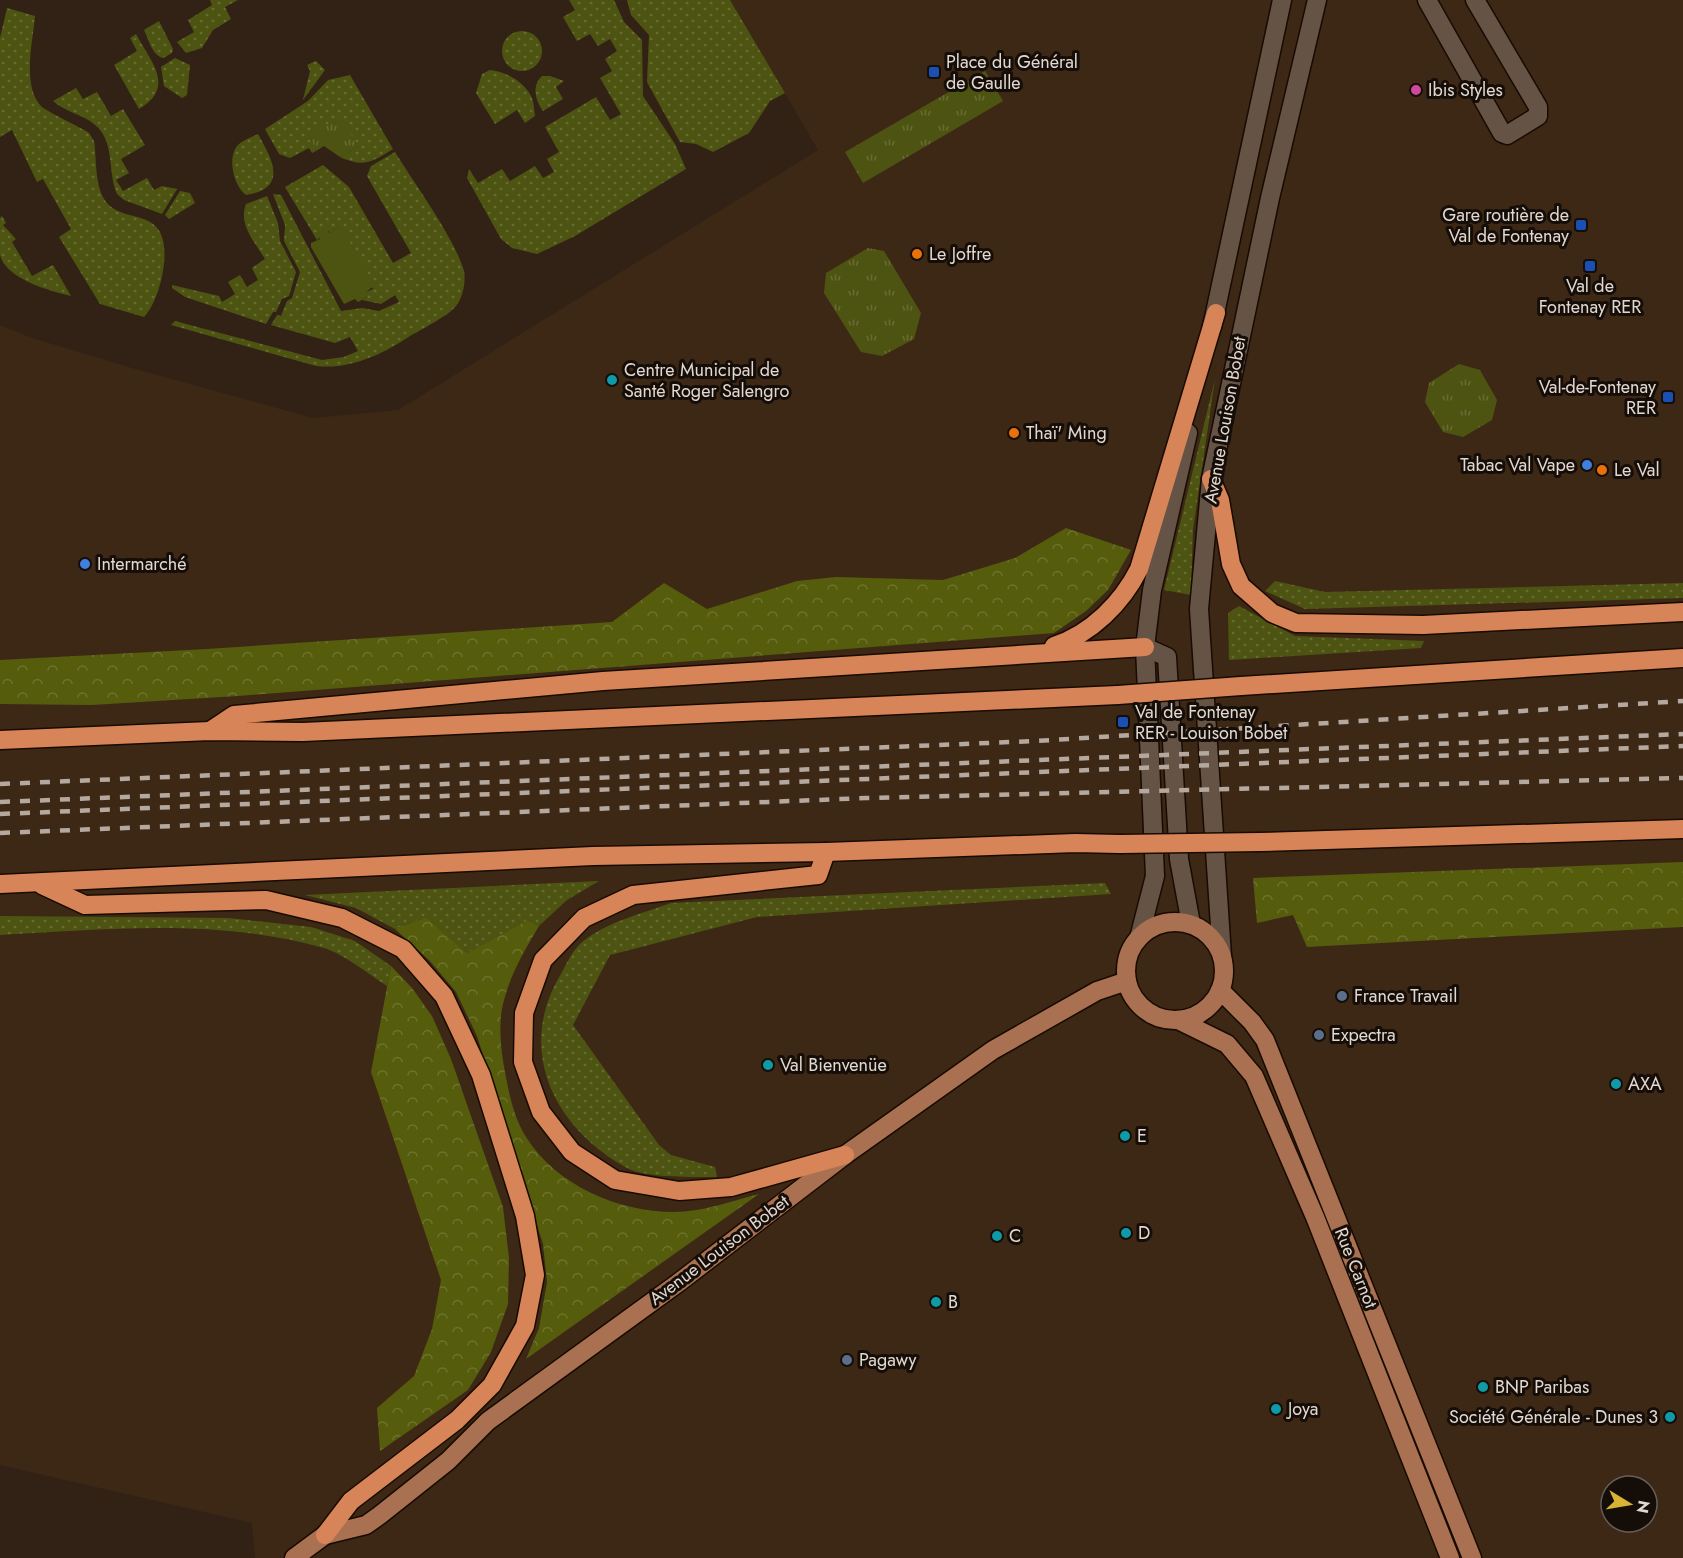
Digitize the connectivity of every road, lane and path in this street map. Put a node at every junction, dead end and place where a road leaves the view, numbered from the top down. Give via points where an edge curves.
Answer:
1 (1282, 0) edge
2 (1317, 0) edge
3 (1426, 0) edge
4 (1475, 0) edge
5 (1216, 313) junction
6 (1211, 479) junction
7 (1683, 612) edge
8 (1145, 647) junction
9 (1034, 652) junction
10 (1683, 658) edge
11 (210, 731) junction
12 (0, 740) edge
13 (1683, 829) edge
14 (826, 852) junction
15 (38, 883) junction
16 (0, 884) edge
17 (1191, 924) junction
18 (1139, 938) junction
19 (1222, 956) junction
20 (1127, 981) junction
21 (1220, 990) junction
22 (1178, 1020) junction
23 (845, 1155) junction
24 (325, 1535) junction
25 (294, 1558) edge
26 (1450, 1558) edge
27 (1472, 1558) edge

1 - 5 main road, Avenue Louison Bobet
2 - 6 main road, Avenue Louison Bobet via 1270,198
3 - 4 main road via 1502,133 1508,135 1538,116 1538,107
5 - 8 main road, Avenue Louison Bobet via 1152,590
5 - 9 highway via 1135,577 1124,595 1090,627 1069,641
6 - 7 highway via 1220,500 1234,573 1253,599 1272,613 1296,622 1423,625
6 - 19 main road, Avenue Louison Bobet via 1200,609
8 - 9 highway
8 - 17 main road via 1167,657 1179,859
8 - 18 main road, Avenue Louison Bobet via 1155,876
9 - 11 highway via 603,681 234,715
10 - 11 highway, bridge via 1118,695 303,732
11 - 12 highway
13 - 14 highway, bridge
14 - 15 highway via 593,856
14 - 23 highway via 818,875 633,895 584,918 543,960 524,1013 523,1062 541,1112 572,1152 615,1180 679,1191 730,1187
15 - 16 highway
15 - 24 highway via 85,904 266,900 342,918 403,949 444,996 481,1075 525,1216 535,1275 525,1326 492,1385 457,1420 351,1501
17 - 18 main road via 1163,923
17 - 19 main road via 1205,932
18 - 20 main road via 1128,958
19 - 21 main road
20 - 22 main road via 1131,994 1151,1014
20 - 23 main road, Avenue Louison Bobet via 1097,991 993,1050
21 - 22 main road via 1203,1011
21 - 27 main road, Rue Carnot via 1265,1040
22 - 26 main road, Rue Carnot via 1227,1044 1254,1076 1315,1217
23 - 24 main road, Avenue Louison Bobet via 488,1421 448,1461 380,1515 366,1525
24 - 25 main road

